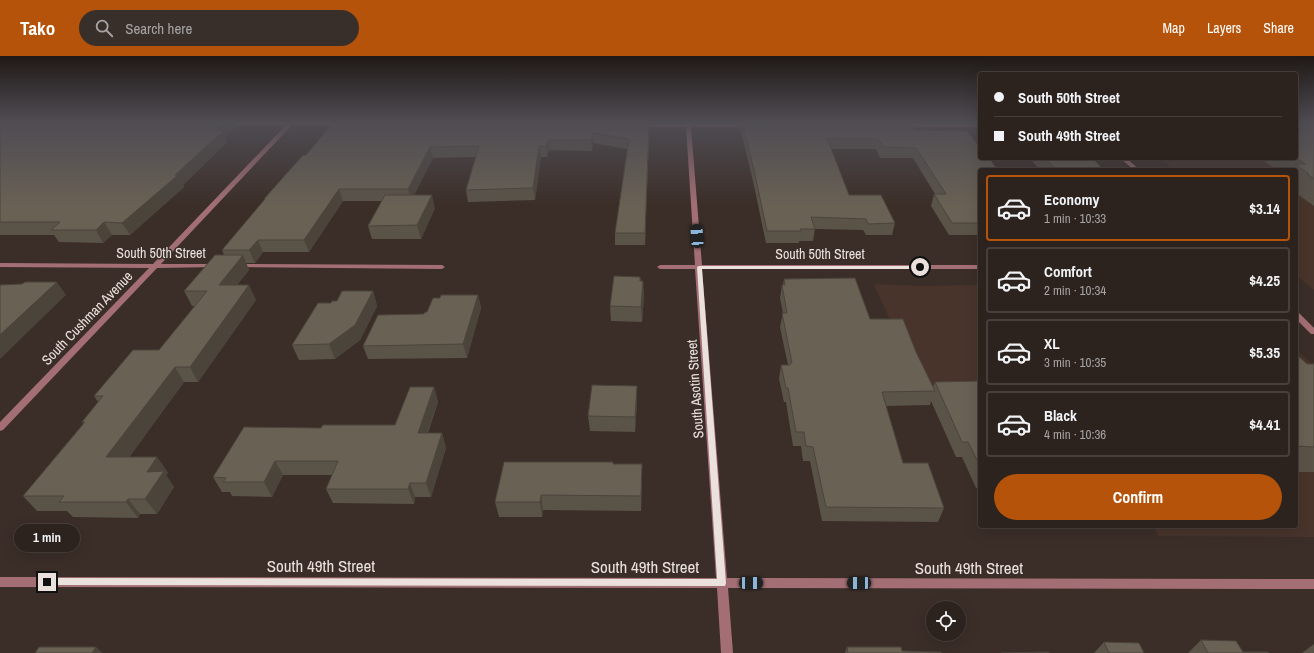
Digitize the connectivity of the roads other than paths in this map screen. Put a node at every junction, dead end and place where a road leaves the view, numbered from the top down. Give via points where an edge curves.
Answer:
1 (265, 150) edge
2 (690, 150) edge
3 (1126, 160) edge
4 (1135, 168) edge
5 (0, 265) edge
6 (155, 266) junction
7 (442, 267) dead end
8 (660, 267) dead end
9 (699, 267) junction
10 (978, 267) edge
11 (1298, 317) edge
12 (1314, 332) edge
13 (0, 428) edge
14 (0, 582) edge
15 (722, 583) junction
16 (1314, 584) edge
17 (727, 653) edge

1 - 6 street, South Cushman Avenue
2 - 9 street, South Asotin Street
3 - 4 street
5 - 6 street, South 50th Street
6 - 7 street, South 50th Street
6 - 13 street, South Cushman Avenue
8 - 9 street, South 50th Street
9 - 10 street, South 50th Street
9 - 15 street, South Asotin Street
11 - 12 street
14 - 15 street, South 49th Street
15 - 16 street, South 49th Street
15 - 17 street, South Asotin Street

